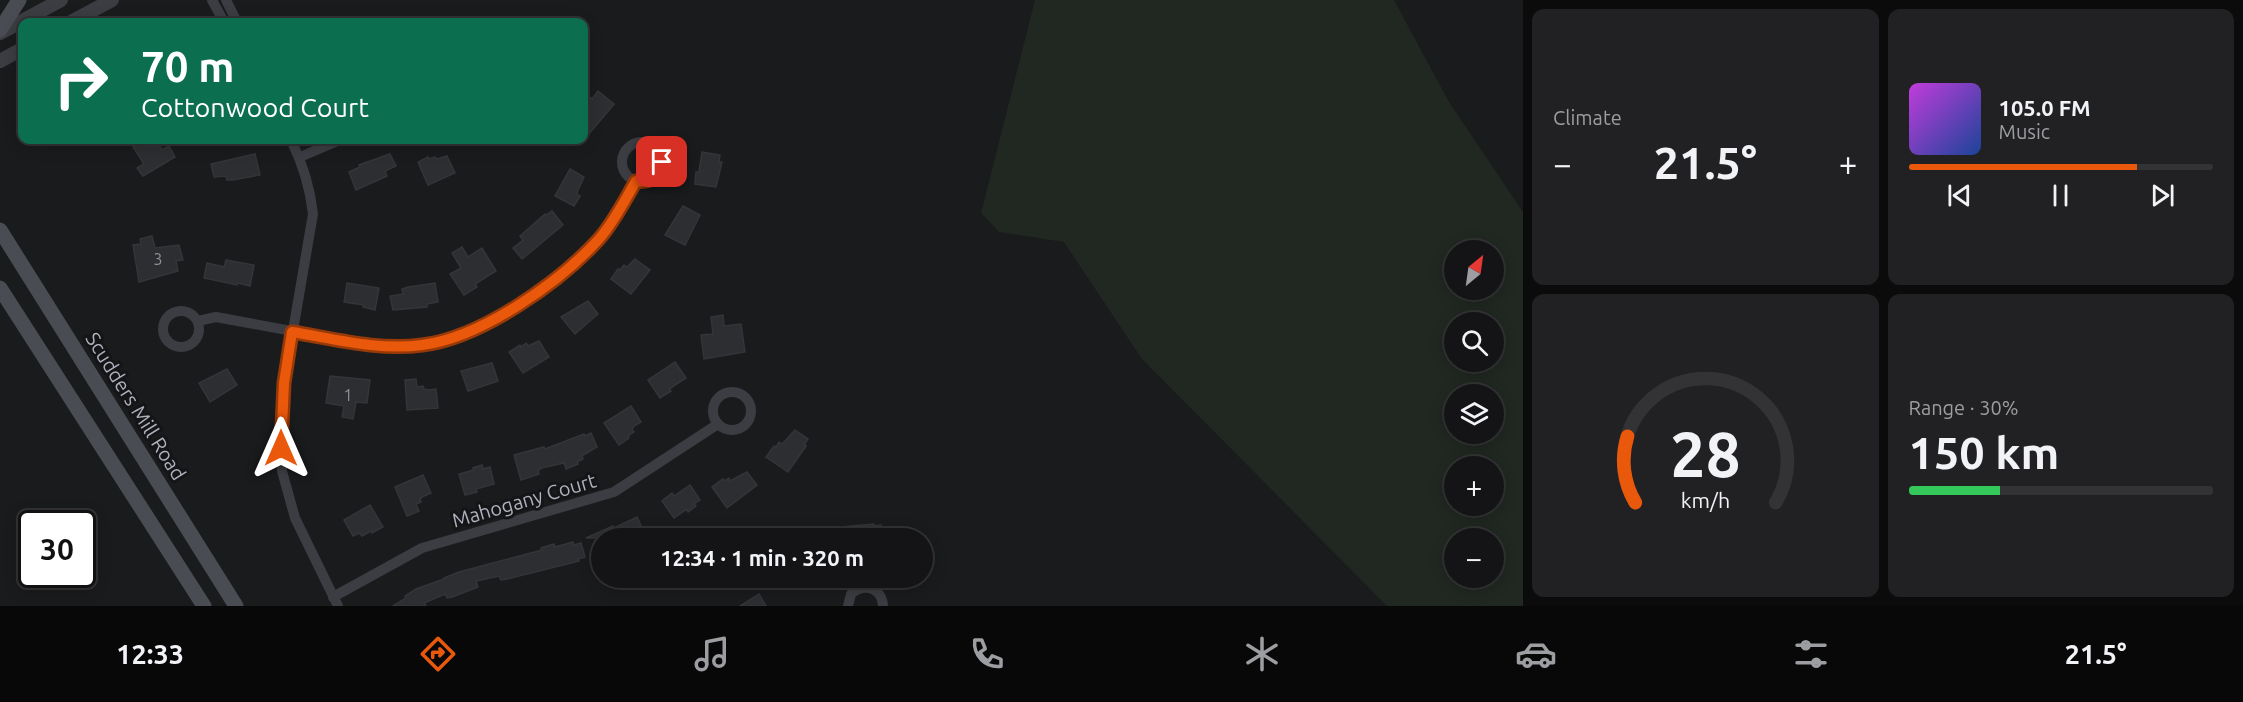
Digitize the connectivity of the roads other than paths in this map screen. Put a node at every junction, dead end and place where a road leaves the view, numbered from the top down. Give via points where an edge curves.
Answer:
1 (19, 0) edge
2 (61, 0) edge
3 (112, 0) edge
4 (212, 0) edge
5 (226, 0) edge
6 (27, 18) edge
7 (78, 18) edge
8 (222, 18) edge
9 (235, 18) edge
10 (18, 23) edge
11 (0, 32) edge
12 (18, 51) edge
13 (0, 61) edge
14 (293, 144) edge
15 (331, 144) edge
16 (300, 157) junction
17 (636, 181) dead end
18 (0, 230) edge
19 (0, 288) edge
20 (198, 321) dead end
21 (292, 332) junction
22 (718, 424) dead end
23 (335, 601) edge
24 (204, 606) edge
25 (236, 606) edge
26 (848, 606) edge
27 (883, 606) edge

1 - 11 main road
2 - 6 street
3 - 7 street
4 - 8 street
5 - 9 street
10 - 11 street
12 - 13 street
14 - 16 street
15 - 16 street
16 - 21 street via 313,214
17 - 21 street via 600,238 507,313 471,331 424,345 380,347
18 - 25 main road, Scudders Mill Road
19 - 24 main road
20 - 21 street via 216,317
21 - 23 street via 284,383 282,471 295,518
22 - 23 street, Mahogany Court via 615,492 422,548
26 - 27 street via 851,594 863,587 878,592

